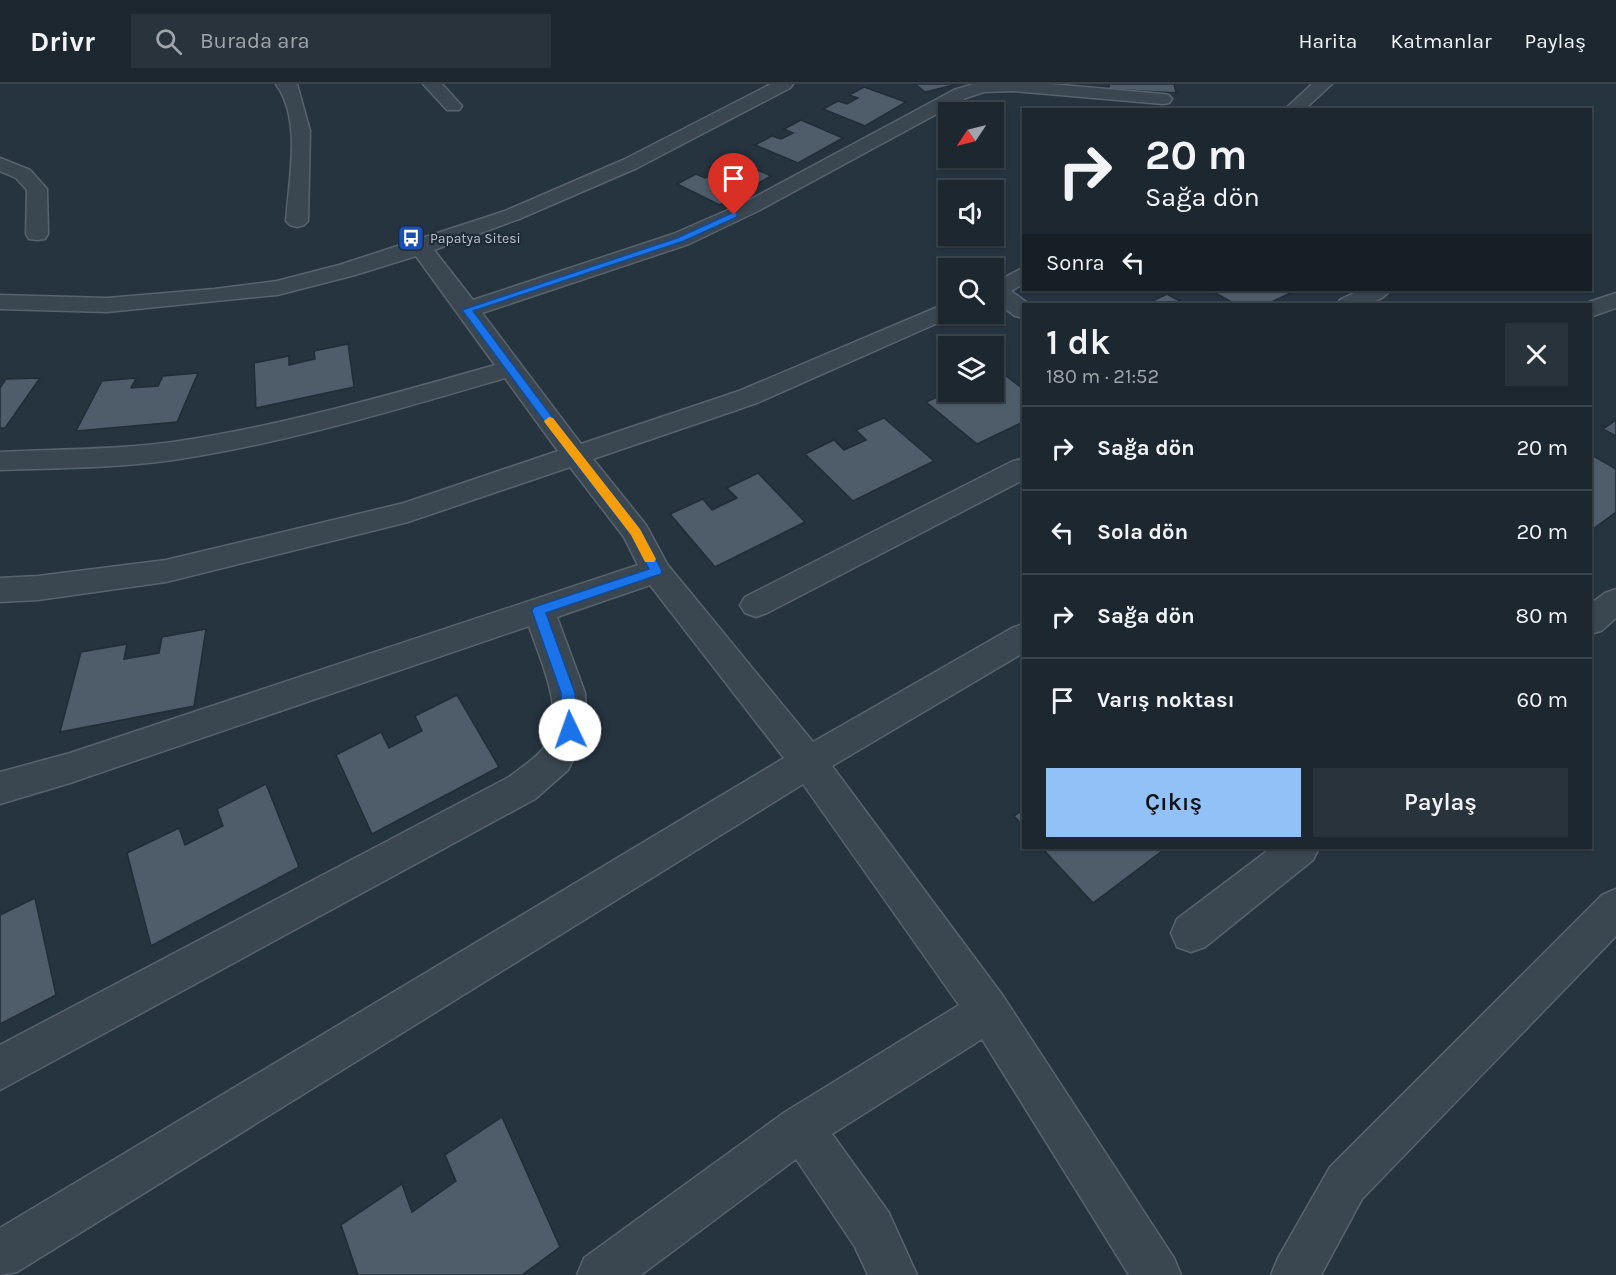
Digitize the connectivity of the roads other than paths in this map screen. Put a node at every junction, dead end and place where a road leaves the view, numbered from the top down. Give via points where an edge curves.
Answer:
1 (285, 84) edge
2 (432, 84) edge
3 (784, 84) edge
4 (1323, 84) edge
5 (1163, 99) dead end
6 (453, 106) dead end
7 (1295, 108) edge
8 (0, 164) edge
9 (297, 221) dead end
10 (37, 234) dead end
11 (422, 247) junction
12 (1022, 276) edge
13 (1004, 285) edge
14 (1377, 291) edge
15 (1004, 298) edge
16 (1616, 300) edge
17 (0, 302) edge
18 (1350, 303) edge
19 (1592, 309) edge
20 (467, 310) junction
21 (1022, 310) edge
22 (938, 315) edge
23 (511, 368) junction
24 (576, 456) junction
25 (0, 461) edge
26 (1022, 469) edge
27 (656, 571) junction
28 (0, 590) edge
29 (1616, 602) edge
30 (756, 605) dead end
31 (539, 611) junction
32 (1592, 620) edge
33 (1022, 638) edge
34 (808, 762) junction
35 (0, 788) edge
36 (1299, 849) edge
37 (1616, 908) edge
38 (1191, 933) dead end
39 (988, 1011) junction
40 (0, 1068) edge
41 (801, 1128) junction
42 (0, 1255) edge
43 (601, 1275) edge
44 (894, 1275) edge
45 (1157, 1275) edge
46 (1295, 1275) edge

1 - 9 street via 290,87 301,131
2 - 6 street
3 - 11 street via 630,164 512,215
4 - 7 street
5 - 20 street via 982,87 960,94 752,207 681,239
8 - 10 street via 23,174 38,189
11 - 17 street via 277,288 107,305
11 - 20 street
12 - 13 street
14 - 18 street
15 - 21 street
16 - 19 street
20 - 23 street
22 - 24 street via 748,397
23 - 24 street
23 - 25 street via 366,410 195,447 104,457
24 - 27 street via 636,532
24 - 28 street via 408,512 166,571
26 - 30 street
27 - 31 street
27 - 34 street
29 - 32 street
31 - 35 street
31 - 40 street via 568,693 570,730 556,759 522,788
33 - 34 street
34 - 39 street
34 - 42 street
36 - 38 street
37 - 46 street via 1346,1183
39 - 41 street
39 - 45 street
41 - 43 street
41 - 44 street via 872,1230

